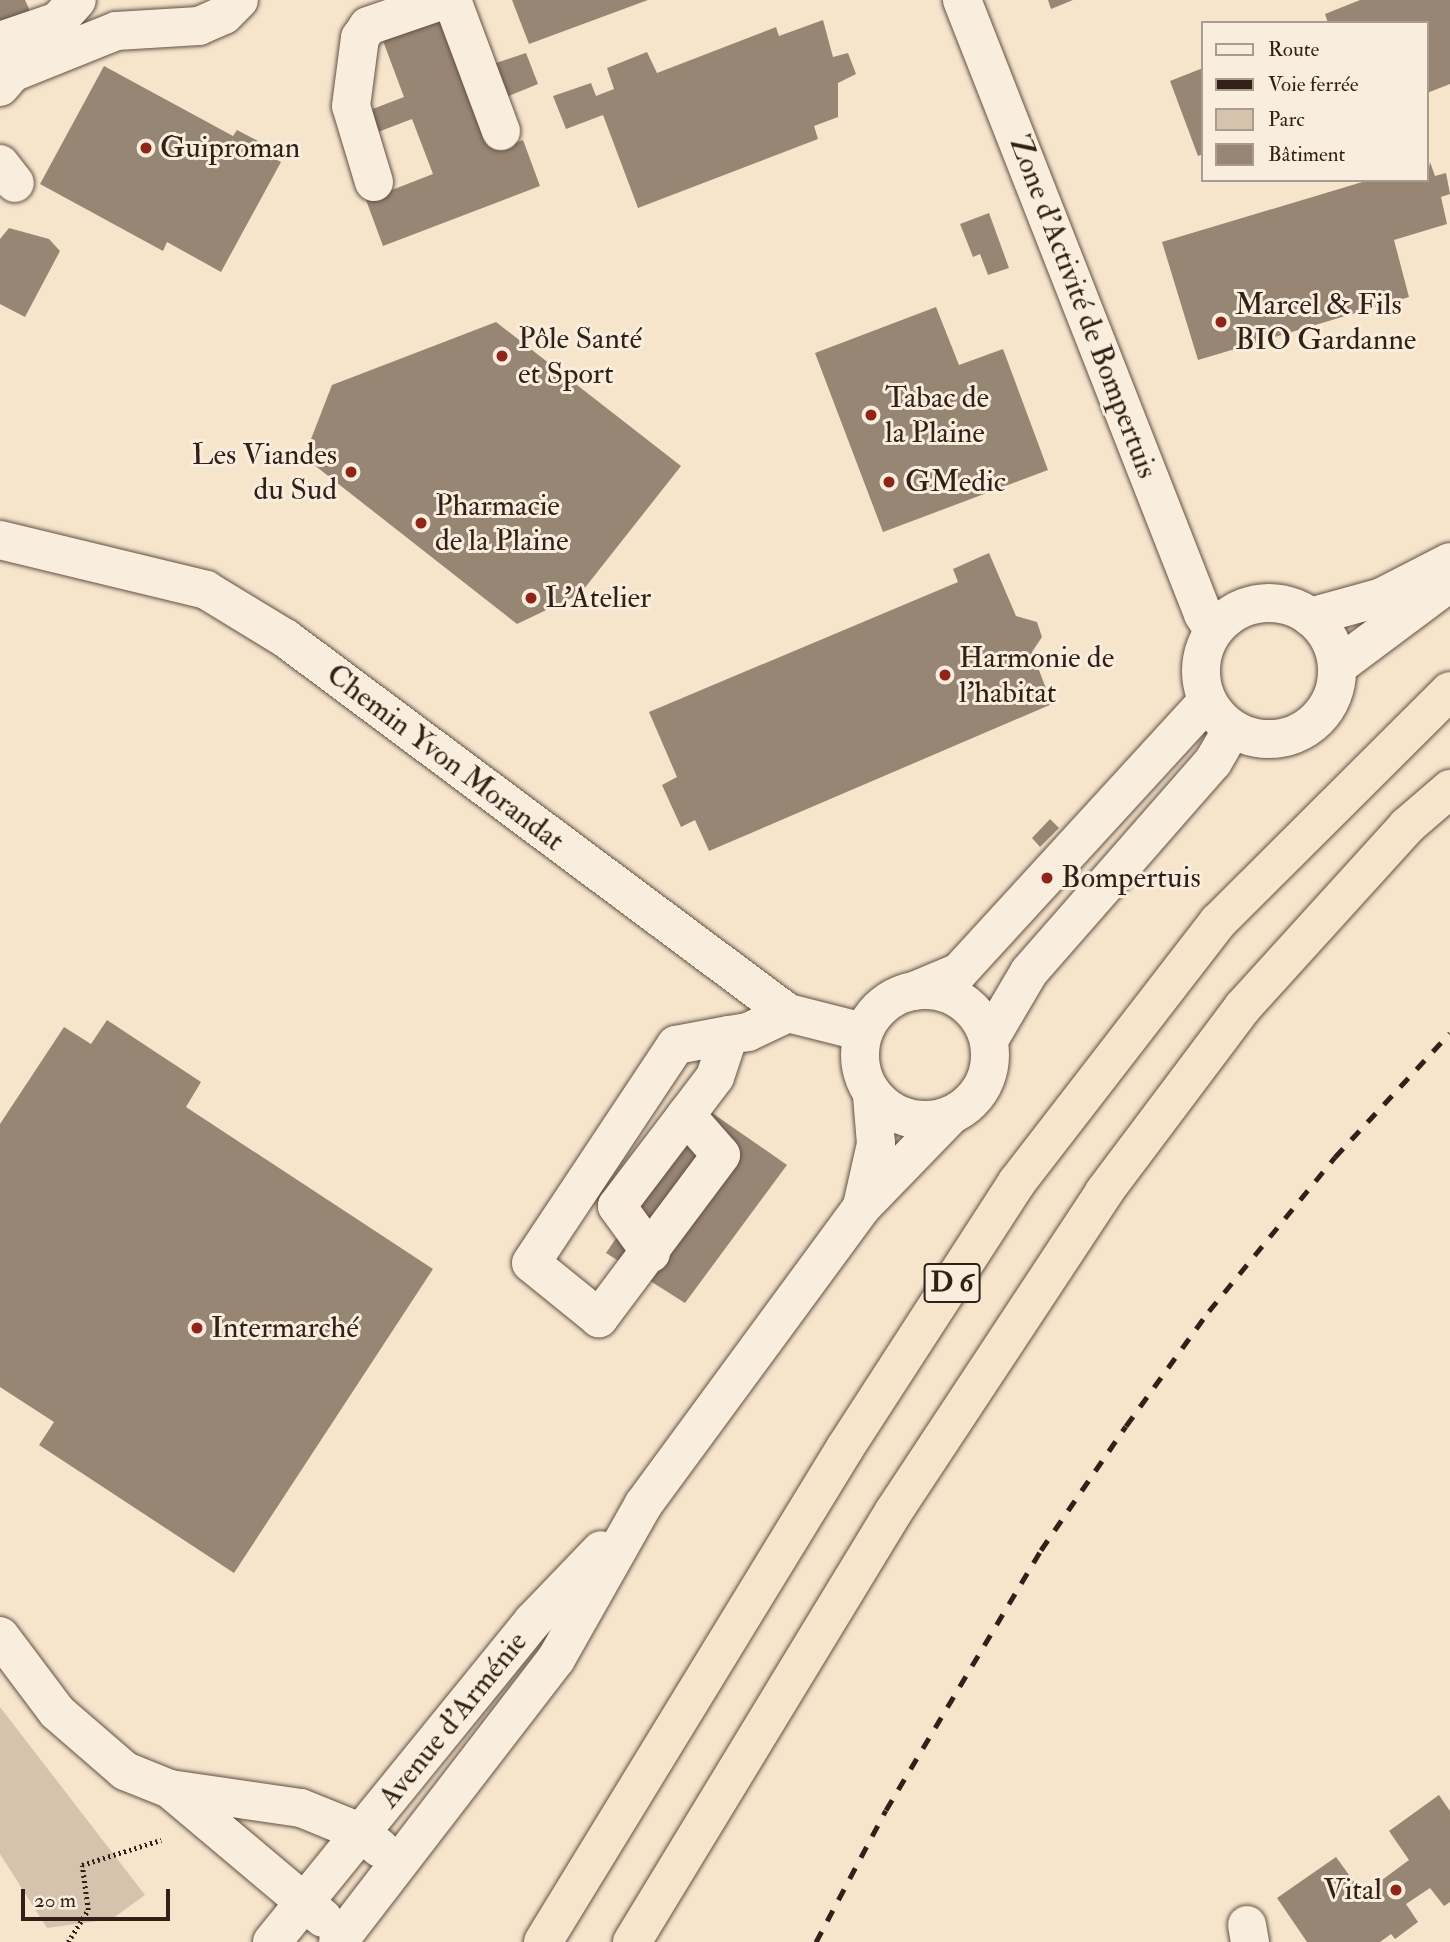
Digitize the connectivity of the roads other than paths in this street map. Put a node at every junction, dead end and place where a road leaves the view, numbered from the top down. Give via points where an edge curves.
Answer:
1 (77, 0) edge
2 (239, 0) edge
3 (444, 0) edge
4 (452, 0) edge
5 (962, 0) edge
6 (0, 41) edge
7 (0, 87) edge
8 (501, 131) dead end
9 (374, 182) dead end
10 (0, 540) edge
11 (1450, 562) edge
12 (1450, 582) edge
13 (1310, 617) junction
14 (1208, 622) junction
15 (1338, 666) junction
16 (1450, 691) edge
17 (1207, 701) junction
18 (1232, 729) junction
19 (1450, 789) edge
20 (914, 990) junction
21 (788, 1013) junction
22 (863, 1032) junction
23 (729, 1035) junction
24 (989, 1040) junction
25 (872, 1095) junction
26 (686, 1115) junction
27 (951, 1115) junction
28 (662, 1148) junction
29 (696, 1190) junction
30 (861, 1208) junction
31 (662, 1238) junction
32 (643, 1505) junction
33 (0, 1636) edge
34 (170, 1789) junction
35 (360, 1832) junction
36 (398, 1862) junction
37 (303, 1901) junction
38 (341, 1938) edge
39 (272, 1942) edge
40 (543, 1942) edge
41 (632, 1942) edge

1 - 6 street via 58,21
2 - 7 street via 224,15 199,26 116,31 12,73
3 - 9 street via 368,26 360,38 351,106
4 - 8 street
5 - 14 street, Zone d'Activité de Bompertuis
10 - 21 street, Chemin Yvon Morandat via 206,590 285,638
11 - 13 street via 1382,597
12 - 15 street
13 - 14 street via 1280,604 1262,603
13 - 15 street via 1332,644
14 - 17 street via 1200,671
15 - 18 street via 1335,689 1310,726 1292,736 1271,739
16 - 40 highway, D 6 via 1218,922 1017,1182 845,1448
17 - 18 street
17 - 20 street via 959,972
18 - 24 street via 1213,762 1028,972
19 - 41 highway, D 6 via 1408,826 1243,1007 1104,1192 894,1511
20 - 22 street via 892,998
20 - 24 street via 953,996 969,1007
21 - 22 street, Chemin Yvon Morandat
21 - 23 street via 748,1032
22 - 25 street via 860,1064
23 - 26 street via 715,1077
23 - 31 street via 676,1045 531,1263 599,1318
24 - 27 street via 987,1077 967,1106
25 - 27 street via 888,1110 908,1119 929,1121
25 - 30 street, Avenue d'Arménie via 876,1143
26 - 28 street
26 - 29 street via 721,1155
27 - 30 street, Avenue d'Arménie
28 - 29 street
28 - 31 street via 617,1206
29 - 31 street
30 - 32 street, Avenue d'Arménie
32 - 35 street, Avenue d'Arménie via 533,1621
32 - 36 street, Avenue d'Arménie via 556,1659
33 - 34 street via 57,1712 125,1771
34 - 35 street via 302,1808
34 - 37 street
35 - 36 street
35 - 37 street, Avenue d'Arménie
36 - 38 street, Avenue d'Arménie
37 - 38 street
37 - 39 street, Avenue d'Arménie

